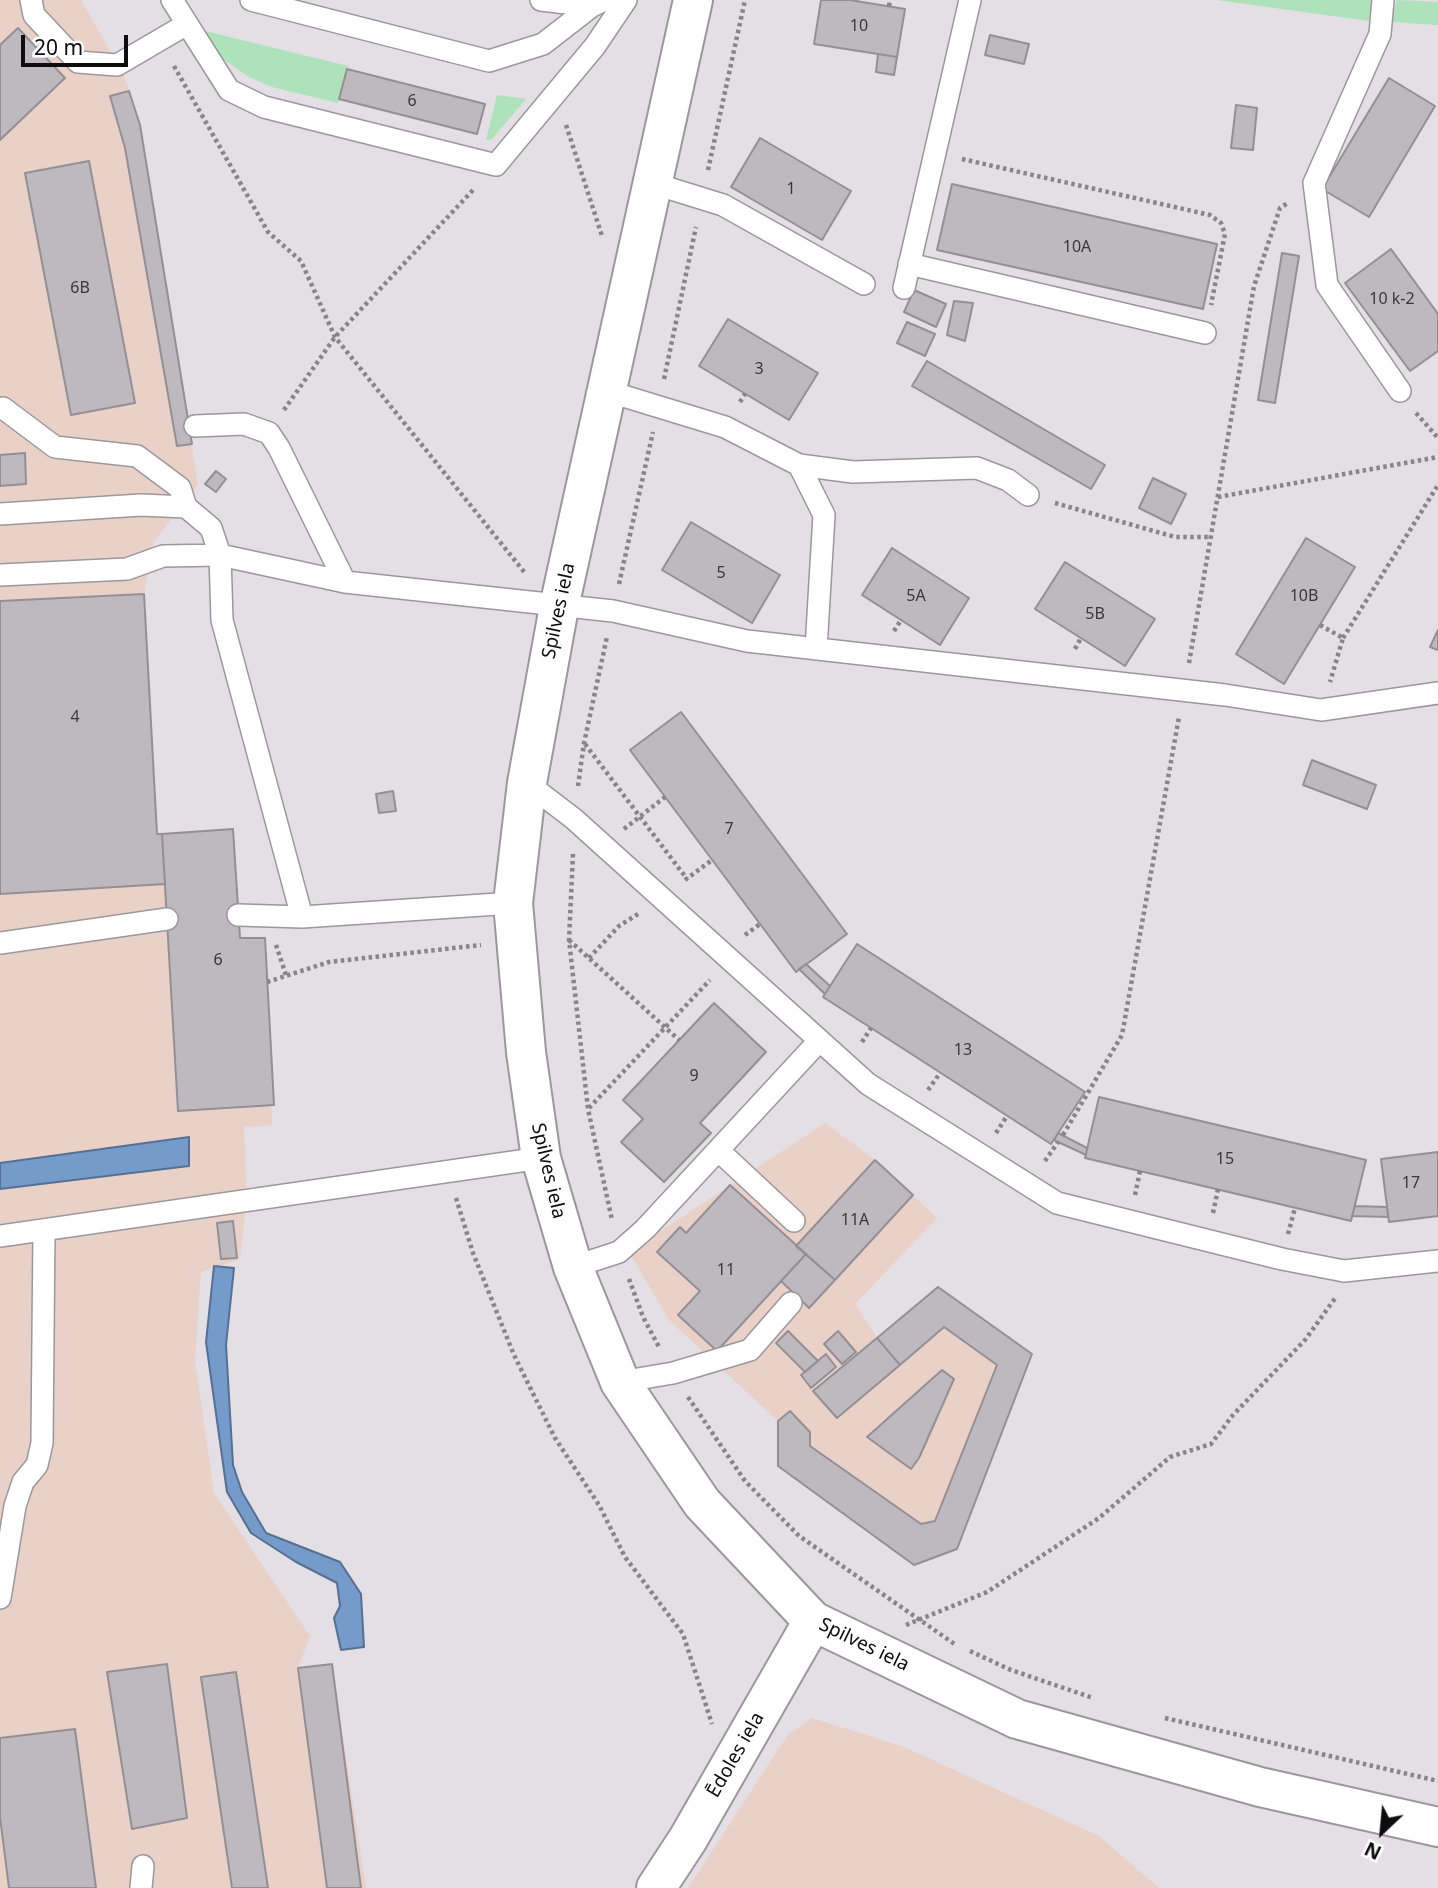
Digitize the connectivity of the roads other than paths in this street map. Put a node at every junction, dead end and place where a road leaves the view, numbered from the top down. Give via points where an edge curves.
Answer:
1 (31, 0) edge
2 (172, 0) edge
3 (251, 0) edge
4 (541, 0) edge
5 (626, 0) edge
6 (693, 0) edge
7 (970, 0) edge
8 (1382, 0) edge
9 (598, 3) edge
10 (187, 23) junction
11 (652, 183) junction
12 (909, 264) junction
13 (864, 284) dead end
14 (904, 288) dead end
15 (1205, 333) road end
16 (607, 391) junction
17 (1400, 391) dead end
18 (3, 408) dead end
19 (195, 426) dead end
20 (799, 465) junction
21 (1028, 495) road end
22 (186, 507) junction
23 (0, 514) edge
24 (220, 555) junction
25 (0, 575) edge
26 (345, 582) junction
27 (559, 607) junction
28 (816, 649) junction
29 (1438, 693) edge
30 (527, 783) junction
31 (513, 903) junction
32 (238, 915) dead end
33 (302, 917) junction
34 (167, 919) dead end
35 (0, 943) edge
36 (819, 1041) junction
37 (718, 1150) junction
38 (541, 1158) junction
39 (794, 1221) dead end
40 (44, 1230) junction
41 (0, 1236) edge
42 (1438, 1261) edge
43 (573, 1267) junction
44 (791, 1303) dead end
45 (620, 1382) junction
46 (0, 1598) edge
47 (813, 1621) junction
48 (1438, 1827) edge
49 (142, 1866) dead end
50 (141, 1888) edge
51 (656, 1888) edge

1 - 10 lane via 34,15 78,62 117,65
2 - 10 lane
3 - 9 lane via 489,61 543,44
4 - 9 lane
5 - 10 lane via 595,46 496,165 264,107 229,90
6 - 11 street, Spilves iela
7 - 12 lane
8 - 17 lane via 1380,34 1314,183 1327,285
11 - 13 lane via 723,205
11 - 16 street, Spilves iela
12 - 14 lane
12 - 15 lane
16 - 20 lane via 725,427
16 - 27 street, Spilves iela
18 - 22 lane via 55,447 137,456 180,488
19 - 26 lane via 244,424 268,433
20 - 21 lane via 853,472 977,468 1008,480
20 - 28 lane via 824,515
22 - 23 lane via 141,505
22 - 24 lane via 211,528
24 - 25 lane via 163,556 127,569
24 - 26 lane
24 - 33 lane via 222,621
26 - 27 lane
27 - 28 lane via 613,611 747,641
27 - 30 street, Spilves iela
28 - 29 lane via 1321,710
30 - 31 street, Spilves iela
30 - 36 lane via 603,845
31 - 33 lane
31 - 38 street, Spilves iela
32 - 33 lane
34 - 35 lane
36 - 37 lane
36 - 42 lane via 868,1084 1057,1203 1344,1271
37 - 39 lane
37 - 43 lane via 619,1252
38 - 40 lane
38 - 43 street, Spilves iela
40 - 41 lane
40 - 46 lane via 42,1443 37,1465 23,1482 15,1506
43 - 45 street, Spilves iela
44 - 45 lane via 750,1350 673,1373
45 - 47 street, Spilves iela via 702,1503
47 - 48 street, Spilves iela via 1017,1719 1260,1787
47 - 51 street, Ēdoles iela
49 - 50 lane

